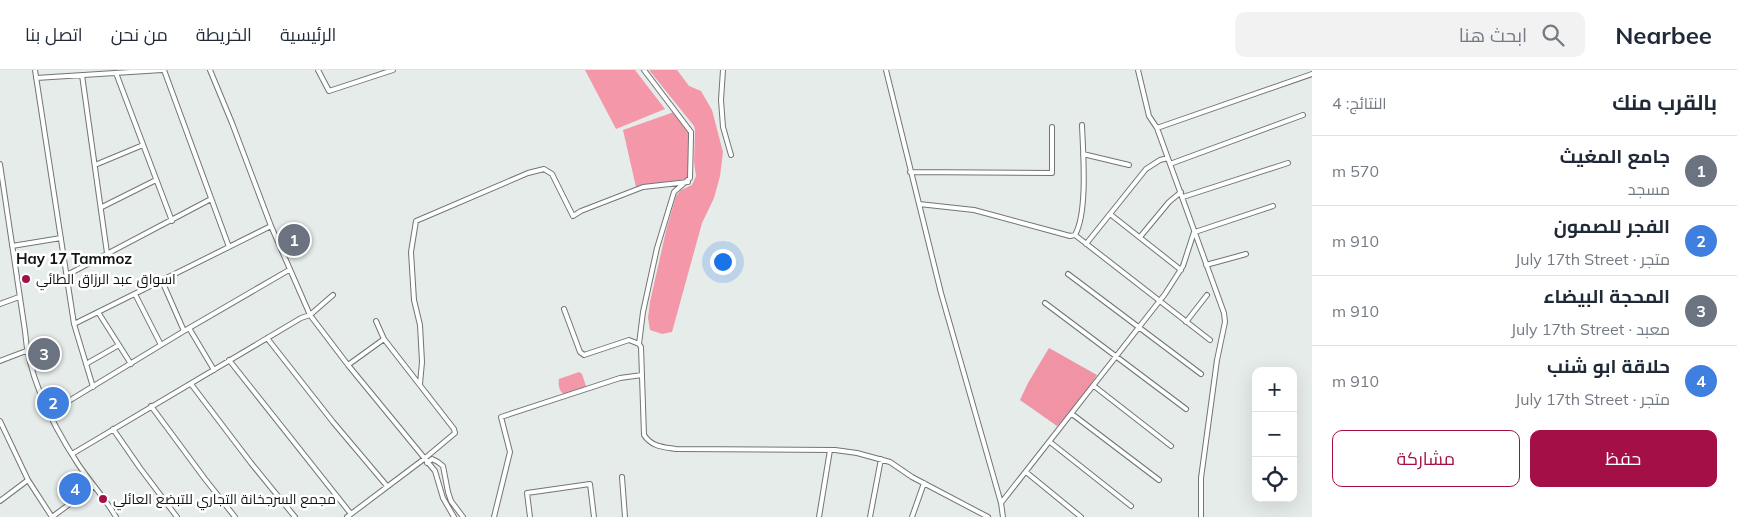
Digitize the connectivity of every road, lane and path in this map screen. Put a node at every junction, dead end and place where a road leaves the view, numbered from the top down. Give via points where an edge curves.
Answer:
1 (35, 70) edge
2 (163, 70) edge
3 (210, 70) edge
4 (318, 70) edge
5 (392, 70) edge
6 (644, 70) edge
7 (723, 70) edge
8 (886, 70) edge
9 (1138, 70) edge
10 (1301, 70) edge
11 (116, 73) junction
12 (1312, 74) edge
13 (82, 75) junction
14 (1306, 76) junction
15 (36, 78) junction
16 (1303, 115) dead end
17 (1082, 125) dead end
18 (1052, 127) dead end
19 (1157, 128) junction
20 (143, 145) junction
21 (730, 154) dead end
22 (1083, 154) junction
23 (1168, 158) junction
24 (0, 164) edge
25 (1129, 164) dead end
26 (1170, 164) junction
27 (1288, 164) dead end
28 (96, 165) junction
29 (910, 172) junction
30 (156, 180) junction
31 (688, 182) junction
32 (1181, 192) junction
33 (1183, 197) junction
34 (212, 199) junction
35 (919, 204) junction
36 (1273, 206) dead end
37 (102, 207) junction
38 (1110, 214) junction
39 (172, 221) junction
40 (270, 226) junction
41 (1195, 231) junction
42 (1074, 235) junction
43 (61, 238) junction
44 (1140, 238) junction
45 (1086, 244) junction
46 (12, 246) junction
47 (229, 247) junction
48 (107, 253) junction
49 (1246, 254) dead end
50 (1206, 265) junction
51 (289, 270) junction
52 (1181, 270) junction
53 (1068, 274) dead end
54 (67, 275) junction
55 (162, 281) junction
56 (135, 294) junction
57 (1207, 294) dead end
58 (334, 295) dead end
59 (19, 297) junction
60 (1160, 301) junction
61 (1045, 303) dead end
62 (0, 304) edge
63 (564, 309) dead end
64 (98, 312) junction
65 (310, 315) junction
66 (376, 321) dead end
67 (1186, 322) junction
68 (74, 324) junction
69 (190, 328) junction
70 (1140, 328) junction
71 (184, 331) junction
72 (267, 338) junction
73 (384, 339) junction
74 (1210, 340) dead end
75 (639, 344) junction
76 (119, 345) junction
77 (161, 346) junction
78 (26, 351) junction
79 (1117, 357) junction
80 (229, 360) junction
81 (0, 361) edge
82 (86, 364) junction
83 (131, 364) junction
84 (348, 365) junction
85 (214, 370) junction
86 (1201, 374) dead end
87 (642, 375) junction
88 (192, 384) junction
89 (420, 384) junction
90 (1094, 386) junction
91 (93, 387) junction
92 (151, 406) junction
93 (1186, 409) dead end
94 (49, 413) junction
95 (1072, 414) junction
96 (0, 421) edge
97 (113, 429) junction
98 (1050, 442) junction
99 (1171, 446) dead end
100 (830, 450) junction
101 (72, 454) junction
102 (881, 459) junction
103 (426, 461) junction
104 (1026, 472) junction
105 (622, 477) dead end
106 (28, 480) junction
107 (1159, 480) dead end
108 (924, 483) junction
109 (94, 486) junction
110 (387, 486) junction
111 (0, 501) edge
112 (1001, 503) junction
113 (1131, 506) dead end
114 (349, 515) edge
115 (52, 517) edge
116 (116, 517) edge
117 (177, 517) edge
118 (235, 517) edge
119 (295, 517) edge
120 (454, 517) edge
121 (463, 517) edge
122 (494, 517) edge
123 (530, 517) edge
124 (594, 517) edge
125 (625, 517) edge
126 (819, 517) edge
127 (870, 517) edge
128 (912, 517) edge
129 (988, 517) edge
130 (1003, 517) edge
131 (1081, 517) edge
132 (1201, 517) edge

1 - 15 street
2 - 11 street
2 - 34 street
3 - 40 street
4 - 5 street via 329,91
6 - 31 street via 691,132
7 - 21 street via 723,127
8 - 29 street
9 - 19 street via 1149,116
10 - 14 street
11 - 13 street
11 - 20 street
12 - 14 street
13 - 15 street
13 - 28 street
14 - 19 street
15 - 43 street
16 - 26 street
17 - 22 street
18 - 29 street via 1052,173
19 - 23 street
20 - 28 street
20 - 30 street
22 - 25 street
22 - 42 street via 1082,204
23 - 26 street
23 - 38 street via 1146,169
24 - 46 street
26 - 32 street
27 - 33 street
28 - 37 street
29 - 35 street
30 - 37 street
30 - 39 street
31 - 75 street via 674,192 657,248
31 - 89 street via 643,187 573,216 552,174 544,169 416,221 411,252 414,300 420,325
32 - 33 street
32 - 44 street via 1168,202
33 - 41 street
34 - 39 street
34 - 47 street
35 - 42 street via 974,210
35 - 112 street
36 - 41 street
37 - 48 street
38 - 44 street
38 - 45 street
39 - 48 street
40 - 47 street
40 - 51 street
41 - 50 street
41 - 52 street
42 - 45 street
43 - 46 street
43 - 54 street
44 - 52 street
45 - 60 street
46 - 59 street
47 - 55 street
48 - 54 street
49 - 50 street
50 - 132 street via 1225,322 1201,478
51 - 65 street
51 - 69 street
52 - 60 street
53 - 70 street
54 - 68 street
55 - 56 street
55 - 71 street
56 - 64 street
56 - 77 street
57 - 67 street
58 - 65 street
59 - 62 street
59 - 78 street
60 - 67 street
60 - 70 street
61 - 79 street
63 - 75 street via 584,355 629,340
64 - 68 street
64 - 76 street
65 - 72 street
65 - 84 street
66 - 73 street
67 - 74 street
68 - 82 street
69 - 71 street
69 - 85 street
70 - 79 street
70 - 86 street
71 - 77 street
72 - 80 street
72 - 110 street
73 - 84 street
73 - 89 street
75 - 87 street
76 - 82 street
76 - 83 street
77 - 83 street
78 - 81 street
78 - 94 street via 31,372
79 - 90 street
79 - 93 street
80 - 85 street
80 - 114 street
82 - 91 street
83 - 91 street
84 - 103 street
85 - 88 street
87 - 100 street via 644,435 656,446 676,449
87 - 122 street via 620,378 501,417 510,452
88 - 92 street
88 - 119 street
89 - 103 street via 455,433
90 - 95 street
90 - 99 street
91 - 94 street
92 - 97 street
92 - 118 street
94 - 101 street
95 - 98 street
95 - 107 street
96 - 106 street
97 - 101 street
97 - 117 street
98 - 104 street
98 - 113 street
100 - 102 street
100 - 126 street
101 - 109 street
102 - 108 street
102 - 127 street
103 - 110 street
103 - 120 street via 435,471 443,498
103 - 121 street via 432,460 443,466 451,501
104 - 112 street
104 - 131 street
105 - 125 street
106 - 111 street
106 - 115 street
108 - 128 street
108 - 129 street
109 - 115 street
109 - 116 street
110 - 114 street
112 - 130 street
123 - 124 street via 527,493 590,484

